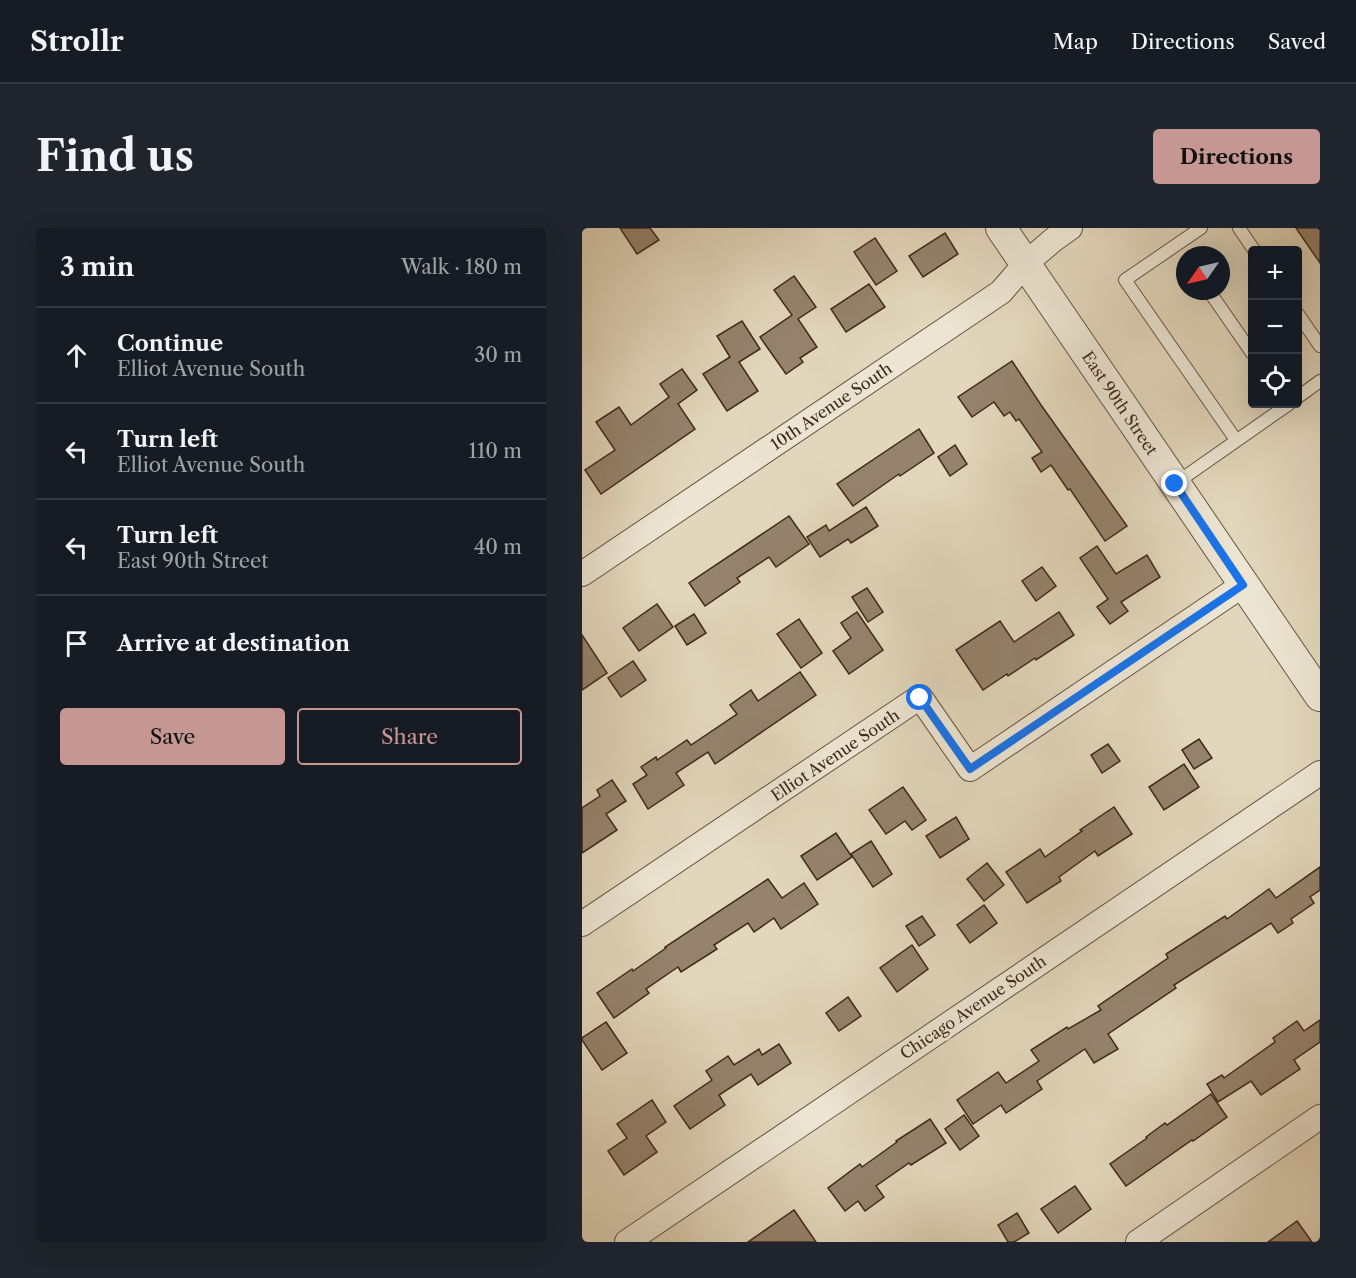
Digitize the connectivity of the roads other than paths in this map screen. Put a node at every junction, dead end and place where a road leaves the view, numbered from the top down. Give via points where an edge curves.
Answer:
1 (1001, 228) edge
2 (1070, 228) edge
3 (1201, 228) edge
4 (1239, 228) edge
5 (1177, 245) joint
6 (1251, 246) edge
7 (1025, 264) junction
8 (1215, 300) edge
9 (1302, 320) edge
10 (1320, 346) edge
11 (1248, 347) edge
12 (1320, 381) edge
13 (1302, 394) edge
14 (1282, 408) edge
15 (1236, 440) junction
16 (1175, 484) junction
17 (582, 574) edge
18 (1243, 585) junction
19 (1320, 696) edge
20 (1320, 773) edge
21 (582, 924) edge
22 (1320, 1118) edge
23 (627, 1242) edge
24 (1138, 1242) edge

1 - 7 street, East 90th Street
2 - 7 street, 10th Avenue South
3 - 5 lane
4 - 6 lane
5 - 15 lane via 1125,280
7 - 16 street, East 90th Street
7 - 17 street, 10th Avenue South via 1001,292
8 - 11 lane
9 - 10 lane
12 - 13 lane
14 - 15 lane
15 - 16 lane
16 - 18 street, East 90th Street
18 - 19 street, East 90th Street
18 - 21 street, Elliot Avenue South via 970,769 920,698
20 - 23 street, Chicago Avenue South
22 - 24 street

